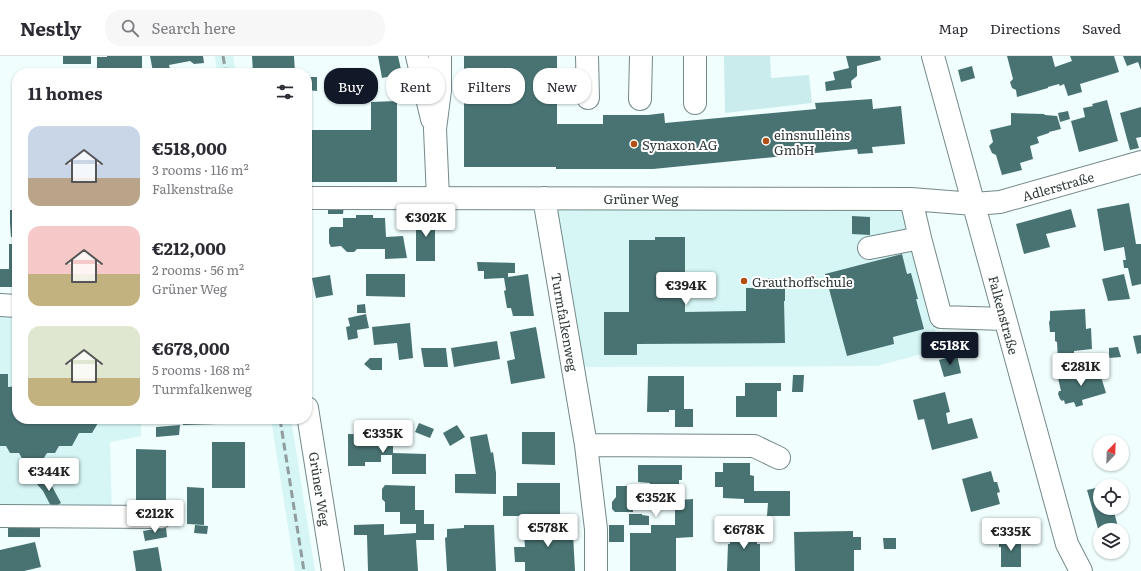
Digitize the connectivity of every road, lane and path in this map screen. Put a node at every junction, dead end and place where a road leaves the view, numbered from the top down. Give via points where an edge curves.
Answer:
1 (417, 56) edge
2 (440, 56) edge
3 (588, 56) edge
4 (641, 56) edge
5 (695, 56) edge
6 (933, 56) edge
7 (588, 68) edge
8 (640, 99) dead end
9 (695, 103) dead end
10 (434, 129) junction
11 (1141, 162) edge
12 (312, 198) edge
13 (438, 198) junction
14 (544, 198) junction
15 (911, 199) junction
16 (974, 204) junction
17 (920, 238) junction
18 (869, 248) dead end
19 (0, 305) edge
20 (12, 306) edge
21 (1005, 319) junction
22 (310, 424) edge
23 (586, 445) junction
24 (779, 458) dead end
25 (0, 516) edge
26 (161, 517) dead end
27 (333, 571) edge
28 (596, 571) edge
29 (1081, 571) edge

1 - 10 street
2 - 10 street via 440,90
3 - 7 street
4 - 8 street
5 - 9 street
6 - 16 street, Falkenstraße
10 - 13 street
11 - 16 street, Adlerstraße via 1000,202
12 - 13 street, Grüner Weg
13 - 14 street, Grüner Weg
14 - 15 street, Grüner Weg
14 - 23 street, Turmfalkenweg
15 - 16 street, Grüner Weg
15 - 17 street
16 - 21 street, Falkenstraße
17 - 18 street
17 - 21 street via 941,317
19 - 20 street
21 - 29 street, Falkenstraße via 1067,544
22 - 27 street, Grüner Weg
23 - 24 street via 754,446
23 - 28 street, Turmfalkenweg via 596,529
25 - 26 street

